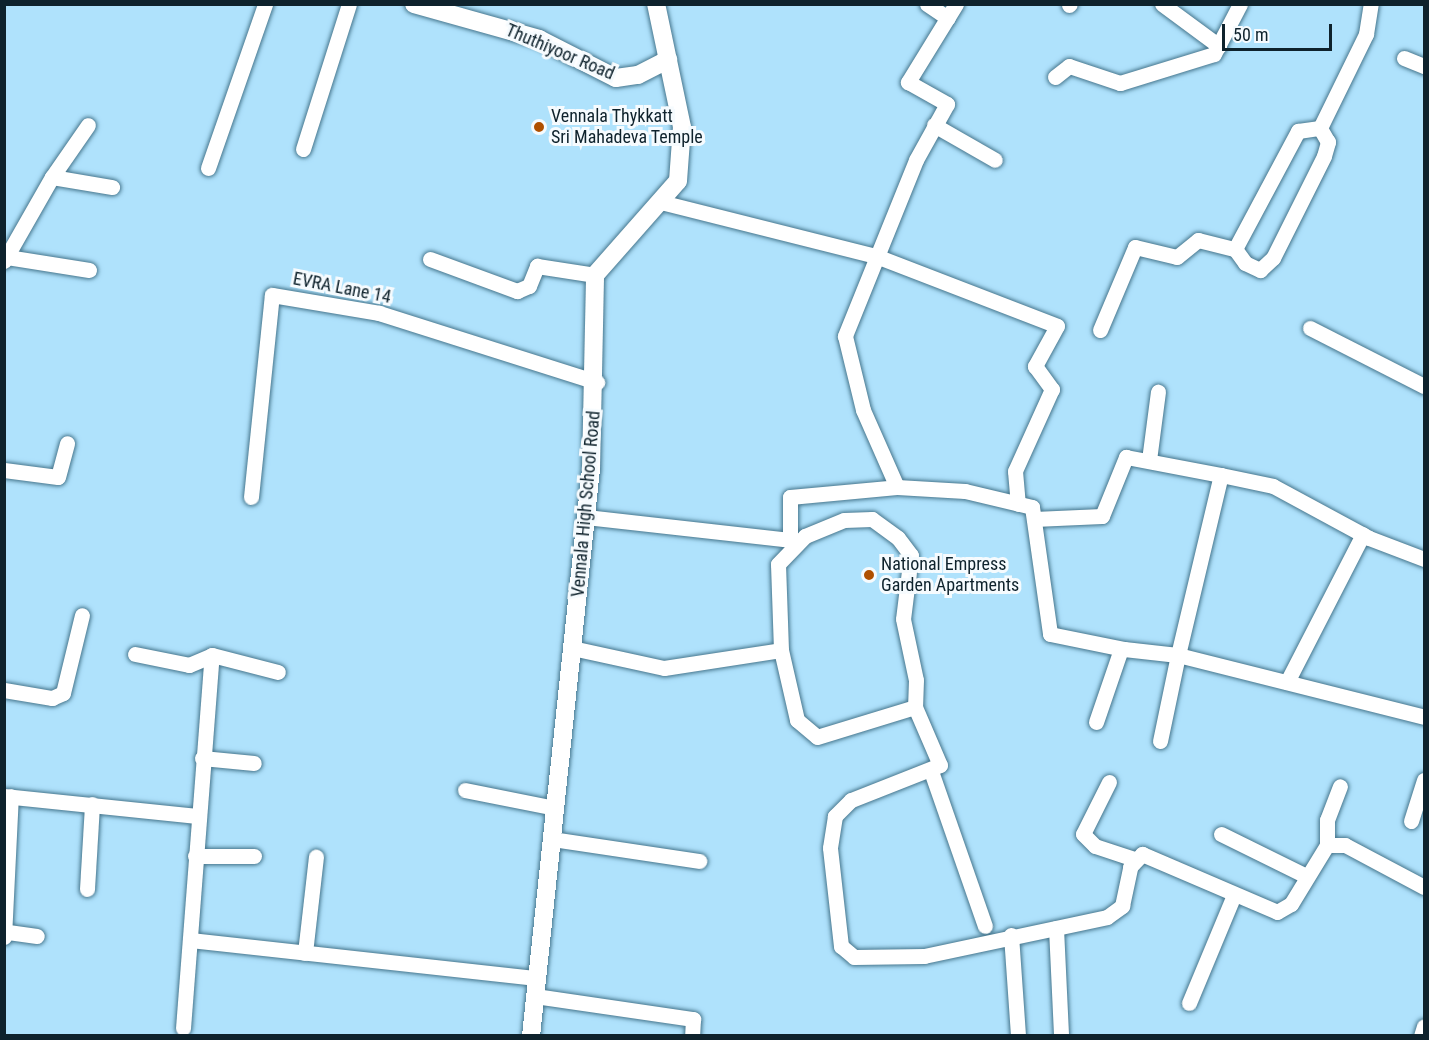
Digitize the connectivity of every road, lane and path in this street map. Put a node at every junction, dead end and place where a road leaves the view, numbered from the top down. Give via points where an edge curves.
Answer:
1 (266, 4) edge
2 (349, 4) edge
3 (414, 4) edge
4 (656, 4) edge
5 (927, 4) edge
6 (1162, 4) edge
7 (1240, 4) edge
8 (1371, 4) edge
9 (952, 11) edge
10 (1219, 46) junction
11 (1404, 58) dead end
12 (668, 60) junction
13 (1425, 66) edge
14 (1055, 77) dead end
15 (88, 125) dead end
16 (934, 125) junction
17 (1320, 128) junction
18 (303, 149) dead end
19 (995, 160) dead end
20 (208, 168) dead end
21 (52, 177) junction
22 (112, 187) dead end
23 (661, 202) junction
24 (1235, 249) junction
25 (876, 256) junction
26 (6, 259) edge
27 (430, 259) dead end
28 (88, 270) dead end
29 (595, 275) junction
30 (1310, 328) dead end
31 (1100, 330) dead end
32 (597, 382) junction
33 (1425, 386) edge
34 (1158, 392) dead end
35 (67, 442) dead end
36 (1149, 460) junction
37 (4, 470) edge
38 (1221, 475) junction
39 (897, 487) junction
40 (251, 497) dead end
41 (1018, 504) junction
42 (586, 517) junction
43 (1034, 519) junction
44 (1363, 534) junction
45 (1425, 559) edge
46 (82, 615) dead end
47 (572, 648) junction
48 (1121, 649) junction
49 (781, 650) junction
50 (135, 654) dead end
51 (212, 655) junction
52 (1179, 655) junction
53 (278, 672) dead end
54 (1287, 682) junction
55 (4, 690) edge
56 (915, 707) junction
57 (1425, 717) edge
58 (1096, 722) dead end
59 (1160, 741) dead end
60 (202, 758) junction
61 (254, 763) dead end
62 (931, 771) junction
63 (1425, 780) edge
64 (1108, 782) dead end
65 (1340, 786) dead end
66 (465, 790) dead end
67 (8, 796) edge
68 (92, 804) junction
69 (555, 808) junction
70 (197, 816) junction
71 (1411, 821) dead end
72 (1221, 834) dead end
73 (552, 839) junction
74 (1327, 845) junction
75 (195, 856) junction
76 (254, 856) dead end
77 (316, 857) dead end
78 (1134, 859) junction
79 (699, 861) dead end
80 (1306, 876) junction
81 (1425, 886) edge
82 (87, 889) dead end
83 (1234, 895) junction
84 (985, 926) dead end
85 (1056, 928) junction
86 (6, 934) edge
87 (1011, 935) junction
88 (37, 936) dead end
89 (191, 940) junction
90 (305, 953) junction
91 (536, 987) junction
92 (1189, 1004) dead end
93 (1425, 1026) edge
94 (183, 1028) dead end
95 (531, 1035) edge
96 (692, 1035) edge
97 (1018, 1035) edge
98 (1061, 1035) edge
99 (1421, 1035) edge

1 - 20 street
2 - 18 street
3 - 12 main road, Thuthiyoor Road via 539,39 616,78 638,75
4 - 12 main road
5 - 9 street
6 - 10 street
7 - 10 street
8 - 17 street via 1366,34
9 - 16 street via 908,82 947,104
10 - 14 street via 1214,54 1119,83 1069,66
11 - 13 street
12 - 23 main road via 682,127 678,181
15 - 21 street
16 - 19 street
16 - 25 street
17 - 24 street via 1298,130
17 - 24 street via 1328,142 1324,156 1273,258 1260,270 1245,263
21 - 22 street
21 - 26 street
23 - 25 street
23 - 29 main road
24 - 31 street via 1198,240 1177,257 1135,248
25 - 39 street via 845,336 863,410
25 - 41 street via 1057,326 1035,366 1052,388 1015,471
26 - 28 street
27 - 29 street via 517,291 529,286 537,266
29 - 32 main road, Vennala High School Road
30 - 33 street
32 - 40 street, EVRA Lane 14 via 379,313 272,295
32 - 42 main road, Vennala High School Road
34 - 36 street
35 - 37 street via 58,477
36 - 38 street
36 - 43 street via 1126,457 1102,516
38 - 44 street via 1273,486
38 - 52 street
39 - 41 street via 965,491
39 - 42 street via 790,497 790,540
41 - 43 street via 1032,507
42 - 47 main road, Vennala High School Road
43 - 48 street via 1050,634
44 - 45 street
44 - 54 street
46 - 55 street via 63,693 52,698
47 - 49 street via 664,668
47 - 69 main road, Vennala High School Road
48 - 52 street
48 - 58 street
49 - 56 street via 797,720 818,737
49 - 56 street via 778,564 819,528 872,519 911,555 903,619 916,680
50 - 51 street via 189,665
51 - 53 street
51 - 60 street
52 - 54 street
52 - 59 street
54 - 57 street
56 - 62 street via 940,756 940,765
60 - 61 street
60 - 70 street
62 - 84 street
62 - 87 street via 851,800 835,816 830,848 841,946 854,957 924,956
63 - 71 street
64 - 78 street via 1083,834 1095,846
65 - 74 street via 1327,820
66 - 69 street
67 - 68 street
67 - 86 street
68 - 70 street
68 - 82 street
69 - 73 main road, Vennala High School Road
70 - 75 street
72 - 80 street
73 - 79 street
73 - 91 main road, Vennala High School Road
74 - 80 street
74 - 81 street via 1345,845
75 - 76 street
75 - 89 street
77 - 90 street
78 - 83 street via 1142,854
78 - 85 street via 1116,913
80 - 83 street via 1285,910 1277,912
83 - 92 street
85 - 87 street
85 - 98 street
86 - 88 street
87 - 97 street
89 - 90 street
89 - 94 street
90 - 91 street
91 - 95 main road, Vennala High School Road
91 - 96 street via 693,1019
93 - 99 street

